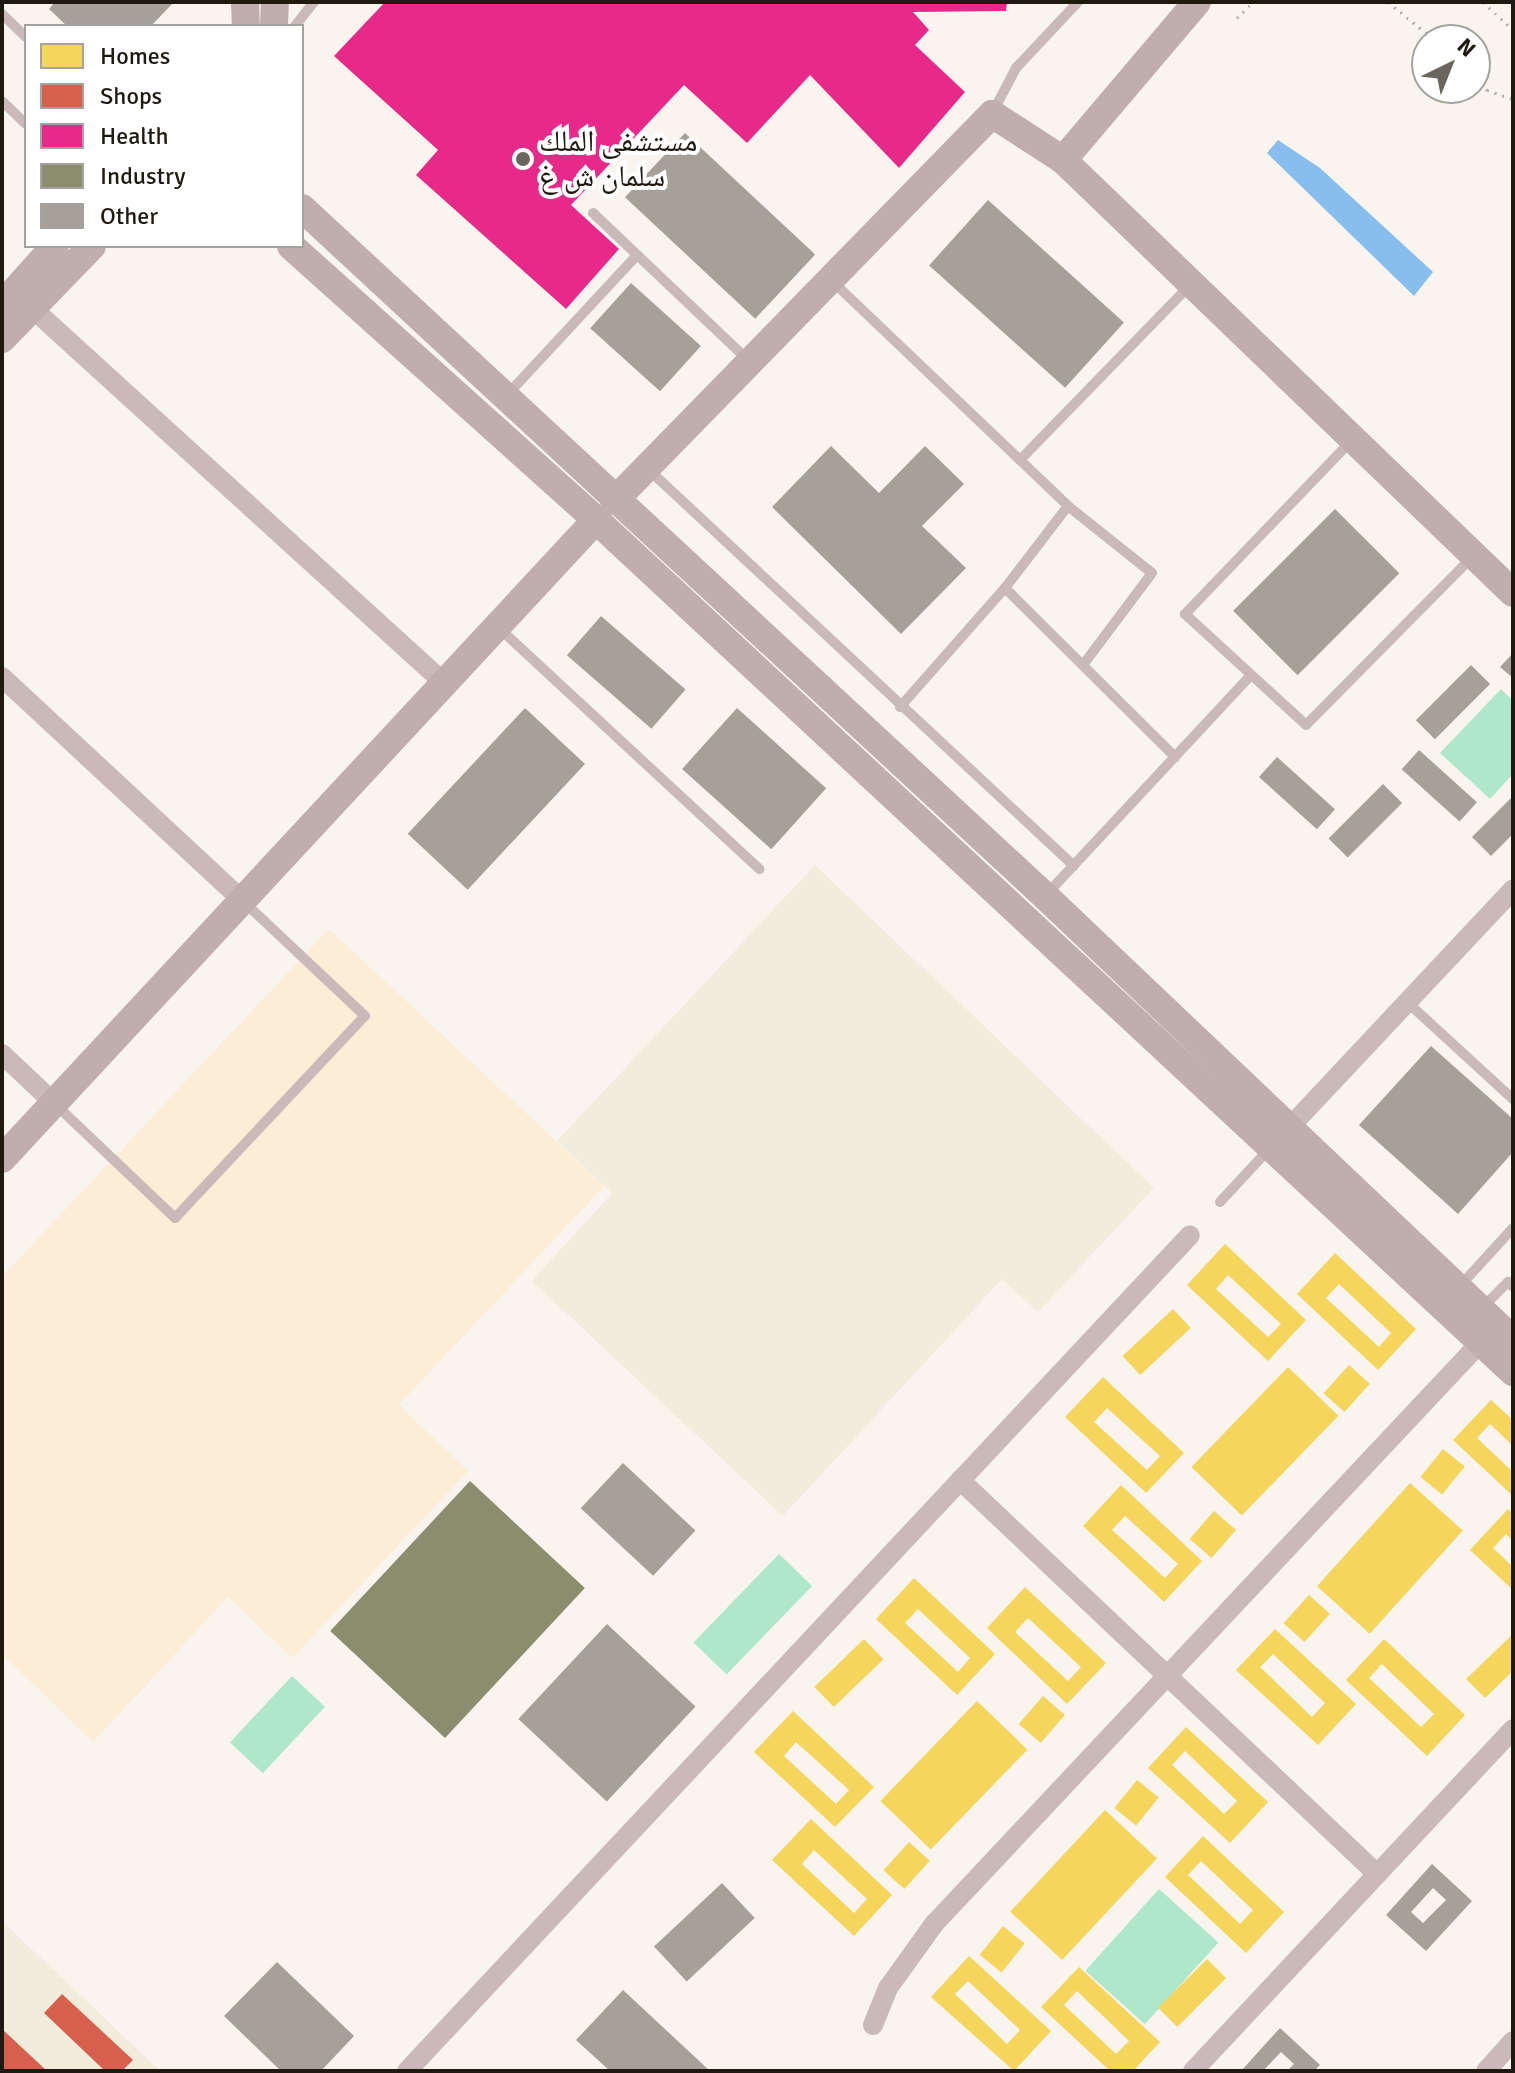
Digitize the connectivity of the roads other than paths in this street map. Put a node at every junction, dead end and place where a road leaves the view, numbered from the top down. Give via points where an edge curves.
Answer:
1 (245, 2) edge
2 (275, 2) edge
3 (314, 2) edge
4 (1078, 2) edge
5 (1197, 2) edge
6 (2, 14) edge
7 (246, 24) edge
8 (274, 24) edge
9 (297, 24) edge
10 (24, 35) edge
11 (2, 101) edge
12 (992, 114) junction
13 (24, 122) edge
14 (1063, 160) junction
15 (304, 210) edge
16 (593, 213) dead end
17 (53, 248) edge
18 (90, 248) edge
19 (293, 248) edge
20 (637, 255) junction
21 (828, 277) junction
22 (1191, 285) junction
23 (2, 305) edge
24 (32, 308) junction
25 (2, 339) edge
26 (749, 360) junction
27 (503, 399) junction
28 (1351, 441) junction
29 (1020, 460) junction
30 (646, 467) junction
31 (1068, 506) junction
32 (605, 510) junction
33 (1473, 556) junction
34 (1005, 588) junction
35 (1513, 593) edge
36 (497, 627) junction
37 (1083, 665) junction
38 (1251, 675) junction
39 (2, 677) edge
40 (443, 682) junction
41 (900, 707) junction
42 (1175, 757) junction
43 (1074, 866) junction
44 (759, 869) dead end
45 (1513, 889) edge
46 (1045, 896) junction
47 (242, 900) junction
48 (1024, 919) junction
49 (1076, 926) junction
50 (1055, 948) junction
51 (1407, 1002) junction
52 (2, 1054) edge
53 (1513, 1099) edge
54 (55, 1104) junction
55 (1280, 1138) junction
56 (2, 1159) edge
57 (1220, 1202) dead end
58 (1513, 1228) edge
59 (1190, 1235) dead end
60 (1513, 1287) edge
61 (1450, 1297) junction
62 (1480, 1309) junction
63 (1513, 1340) edge
64 (1481, 1342) junction
65 (1513, 1372) edge
66 (960, 1480) junction
67 (1170, 1678) junction
68 (1513, 1729) edge
69 (1376, 1873) junction
70 (873, 2025) dead end
71 (1513, 2041) edge
72 (407, 2071) edge
73 (1193, 2071) edge
74 (1486, 2071) edge

1 - 7 street
2 - 8 street
3 - 9 lane
4 - 12 lane via 1016,68
5 - 14 street
6 - 10 lane
11 - 13 lane
12 - 14 street
12 - 21 street
14 - 22 street
15 - 27 street
16 - 20 lane
17 - 23 street
18 - 24 street
19 - 32 street
20 - 26 lane
20 - 27 lane
21 - 26 street
21 - 29 lane
22 - 28 street
22 - 29 lane
24 - 25 street
24 - 40 street
26 - 30 street
27 - 32 street
28 - 33 street
28 - 38 lane via 1185,614
29 - 31 lane
30 - 32 street
30 - 41 lane
31 - 34 lane
31 - 37 lane via 1152,573
32 - 36 street
32 - 46 street
32 - 48 street
33 - 35 street
33 - 38 lane via 1306,725
34 - 37 lane
34 - 41 lane
36 - 40 street
36 - 44 lane
37 - 42 lane
38 - 42 lane
39 - 47 street
40 - 47 street
41 - 43 lane
42 - 43 lane
43 - 46 lane
45 - 51 street
46 - 48 street
46 - 49 street
47 - 54 street
47 - 54 lane via 365,1016 175,1218
48 - 50 street
49 - 50 street
49 - 55 street
50 - 55 street
51 - 53 lane
51 - 55 street
52 - 54 street
54 - 56 street
55 - 57 lane
55 - 61 street
58 - 61 lane
59 - 66 street
60 - 62 lane via 1508,1282
61 - 62 street
61 - 64 street
62 - 63 street
64 - 65 street
64 - 67 street
66 - 67 street
66 - 72 street
67 - 69 street
67 - 70 street via 934,1924 888,1988
68 - 69 street
69 - 73 street
71 - 74 street

